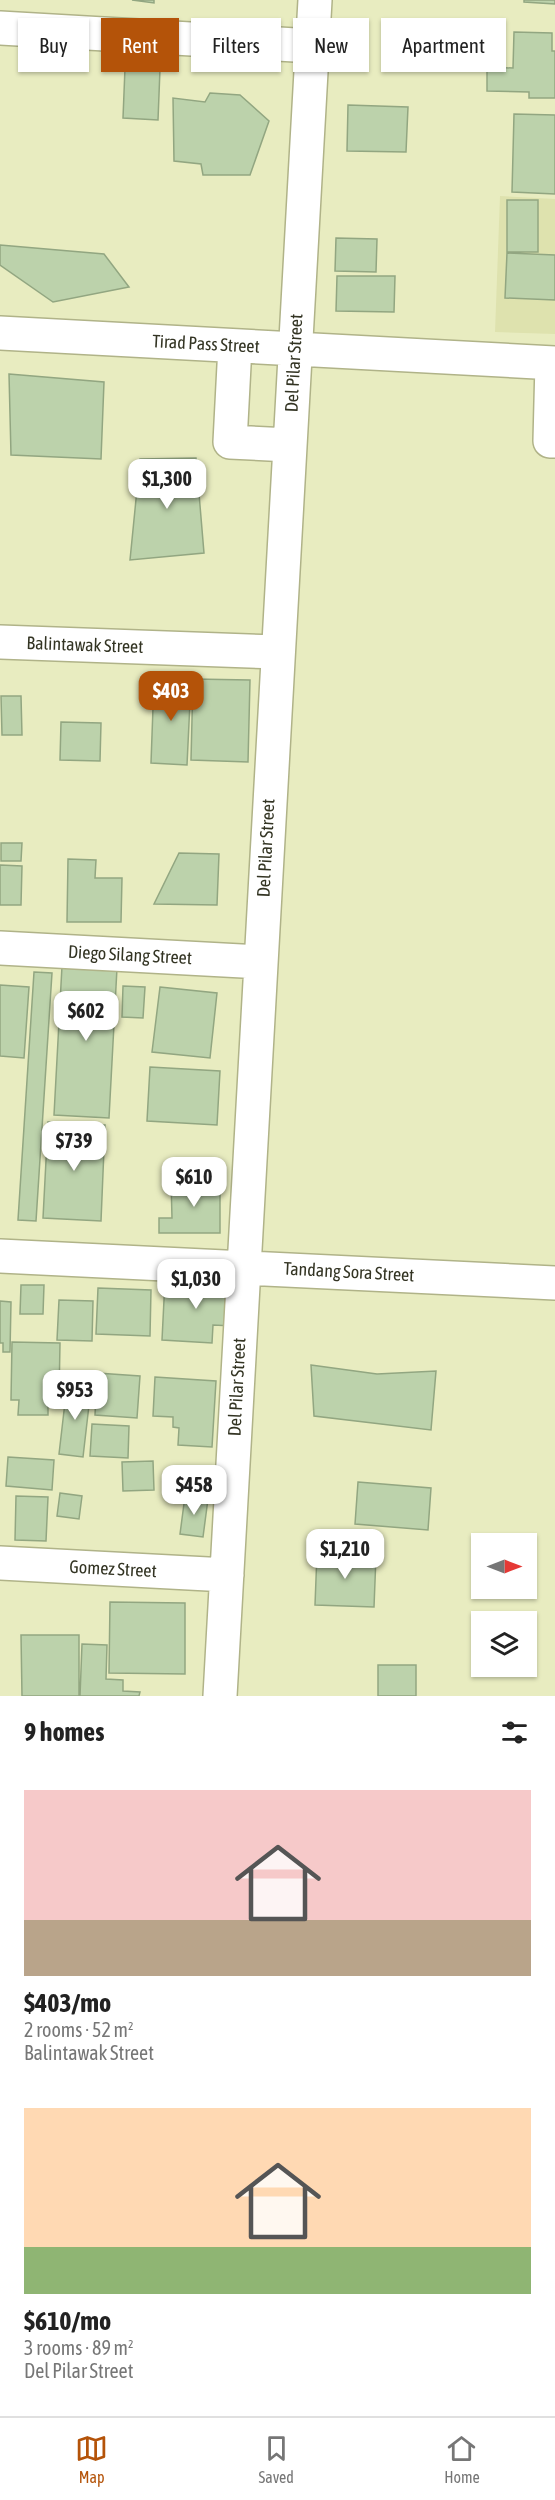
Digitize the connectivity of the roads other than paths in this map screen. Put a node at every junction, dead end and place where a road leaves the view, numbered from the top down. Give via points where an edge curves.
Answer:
1 (315, 0) edge
2 (314, 18) edge
3 (0, 28) edge
4 (293, 45) edge
5 (311, 72) edge
6 (0, 333) edge
7 (236, 346) junction
8 (295, 349) junction
9 (554, 363) edge
10 (555, 441) edge
11 (289, 445) junction
12 (0, 642) edge
13 (278, 652) junction
14 (0, 948) edge
15 (260, 962) junction
16 (0, 1256) edge
17 (243, 1266) junction
18 (555, 1283) edge
19 (0, 1563) edge
20 (227, 1575) junction
21 (220, 1696) edge

1 - 2 street, Del Pilar Street
3 - 4 street
5 - 8 street, Del Pilar Street
6 - 7 street, Tirad Pass Street
7 - 8 street, Tirad Pass Street
7 - 11 street via 230,442
8 - 9 street, Tirad Pass Street
8 - 11 street, Del Pilar Street
9 - 10 street via 550,441
11 - 13 street, Del Pilar Street
12 - 13 street, Balintawak Street
13 - 15 street, Del Pilar Street
14 - 15 street, Diego Silang Street
15 - 17 street, Del Pilar Street
16 - 17 street, Tandang Sora Street
17 - 18 street, Tandang Sora Street
17 - 20 street, Del Pilar Street
19 - 20 street, Gomez Street
20 - 21 street, Del Pilar Street

